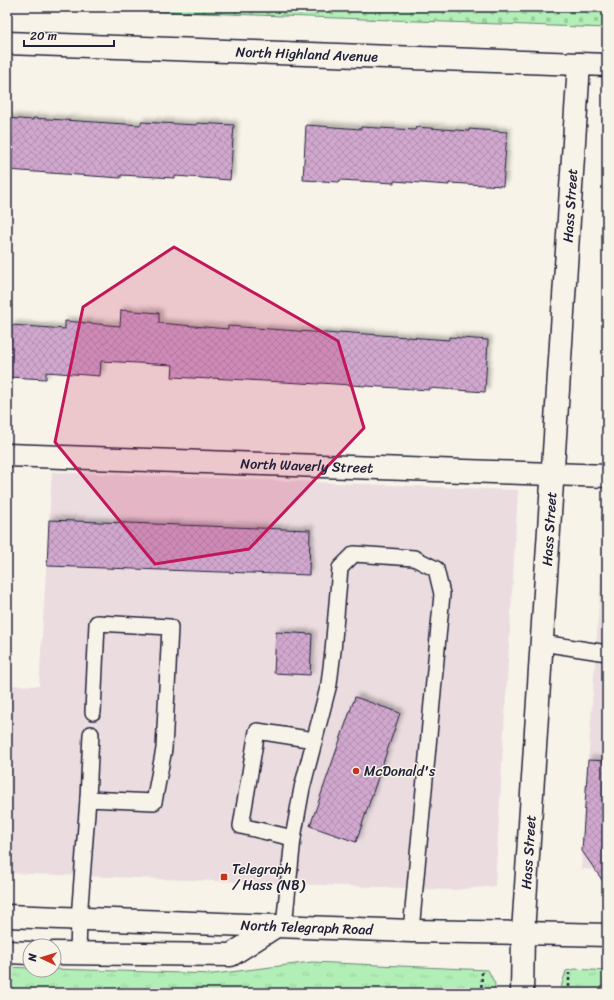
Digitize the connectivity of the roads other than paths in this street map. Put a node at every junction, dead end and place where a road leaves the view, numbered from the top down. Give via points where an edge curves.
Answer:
1 (7, 43) edge
2 (579, 64) junction
3 (607, 65) edge
4 (7, 455) edge
5 (552, 474) junction
6 (607, 476) edge
7 (542, 644) junction
8 (607, 653) edge
9 (93, 712) dead end
10 (91, 734) dead end
11 (314, 740) junction
12 (88, 799) junction
13 (293, 838) junction
14 (7, 916) edge
15 (79, 919) junction
16 (280, 926) junction
17 (411, 931) junction
18 (523, 933) junction
19 (607, 935) edge
20 (7, 952) edge
21 (22, 953) edge
22 (62, 953) edge
23 (78, 953) junction
24 (522, 993) edge

1 - 2 street, North Highland Avenue
2 - 3 street, North Highland Avenue
2 - 5 street, Hass Street
4 - 5 street, North Waverly Street
5 - 6 street, North Waverly Street
5 - 7 street, Hass Street
7 - 8 lane
7 - 18 street, Hass Street
9 - 12 lane via 97,624 170,627 164,749 154,802
10 - 12 lane
11 - 13 lane
11 - 13 lane via 257,731 241,826
11 - 17 lane via 329,684 340,568 354,554 414,558 436,569 442,594
12 - 15 lane
13 - 16 lane
14 - 15 street, North Telegraph Road
15 - 16 street, North Telegraph Road
15 - 23 lane
16 - 17 street, North Telegraph Road
16 - 23 street via 231,955
17 - 18 street, North Telegraph Road
18 - 19 street, North Telegraph Road
18 - 24 street, Hass Street
20 - 21 street
22 - 23 street

